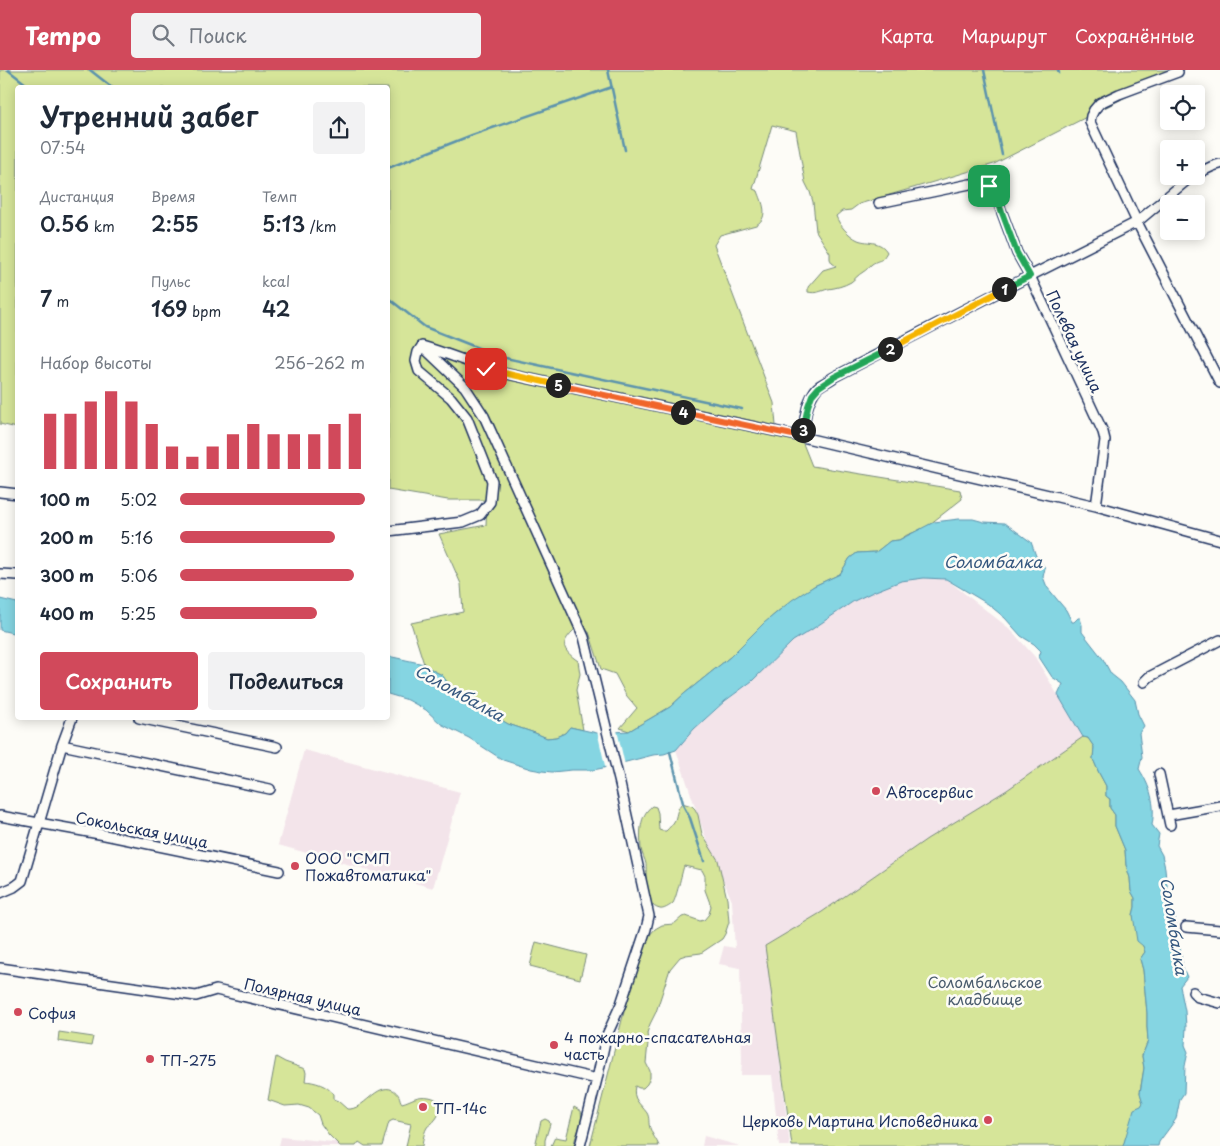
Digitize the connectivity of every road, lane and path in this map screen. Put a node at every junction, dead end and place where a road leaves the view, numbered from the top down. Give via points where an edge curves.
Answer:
1 (1178, 72) dead end
2 (1220, 164) edge
3 (1205, 170) edge
4 (1181, 185) edge
5 (879, 203) dead end
6 (1137, 222) junction
7 (1030, 276) junction
8 (422, 346) junction
9 (1220, 383) edge
10 (802, 437) junction
11 (0, 492) edge
12 (15, 494) edge
13 (1096, 506) junction
14 (390, 531) edge
15 (1220, 540) edge
16 (0, 574) edge
17 (15, 575) edge
18 (1220, 640) edge
19 (1144, 682) dead end
20 (71, 720) edge
21 (149, 720) edge
22 (62, 745) junction
23 (277, 747) dead end
24 (1159, 774) dead end
25 (270, 789) dead end
26 (1220, 806) edge
27 (0, 816) edge
28 (39, 823) junction
29 (279, 872) dead end
30 (0, 893) edge
31 (1186, 927) dead end
32 (1220, 930) edge
33 (0, 968) edge
34 (1193, 992) dead end
35 (1220, 1003) edge
36 (597, 1079) junction
37 (580, 1146) edge

1 - 6 street via 1100,103 1090,116
2 - 3 street
4 - 6 street
5 - 7 street, Полевая улица via 970,184 989,186
6 - 7 street
6 - 9 street
7 - 10 street via 819,387 808,406
7 - 13 street, Полевая улица via 1105,440
8 - 10 street via 486,369
8 - 14 street via 416,361 419,371 451,398 467,418 492,481 490,502 480,515 462,522
8 - 36 street via 465,387 484,416 584,637 605,720 648,916 621,1004 606,1037
10 - 13 street
11 - 12 street
13 - 15 street
16 - 17 street
18 - 19 street
20 - 22 street
21 - 23 street
22 - 25 street
22 - 28 street
24 - 26 street via 1169,820
27 - 28 street, Сокольская улица
28 - 29 street, Сокольская улица
28 - 30 street via 22,882
31 - 32 street
33 - 36 street, Полярная улица via 196,996 216,990
34 - 35 street via 1198,997
36 - 37 street

